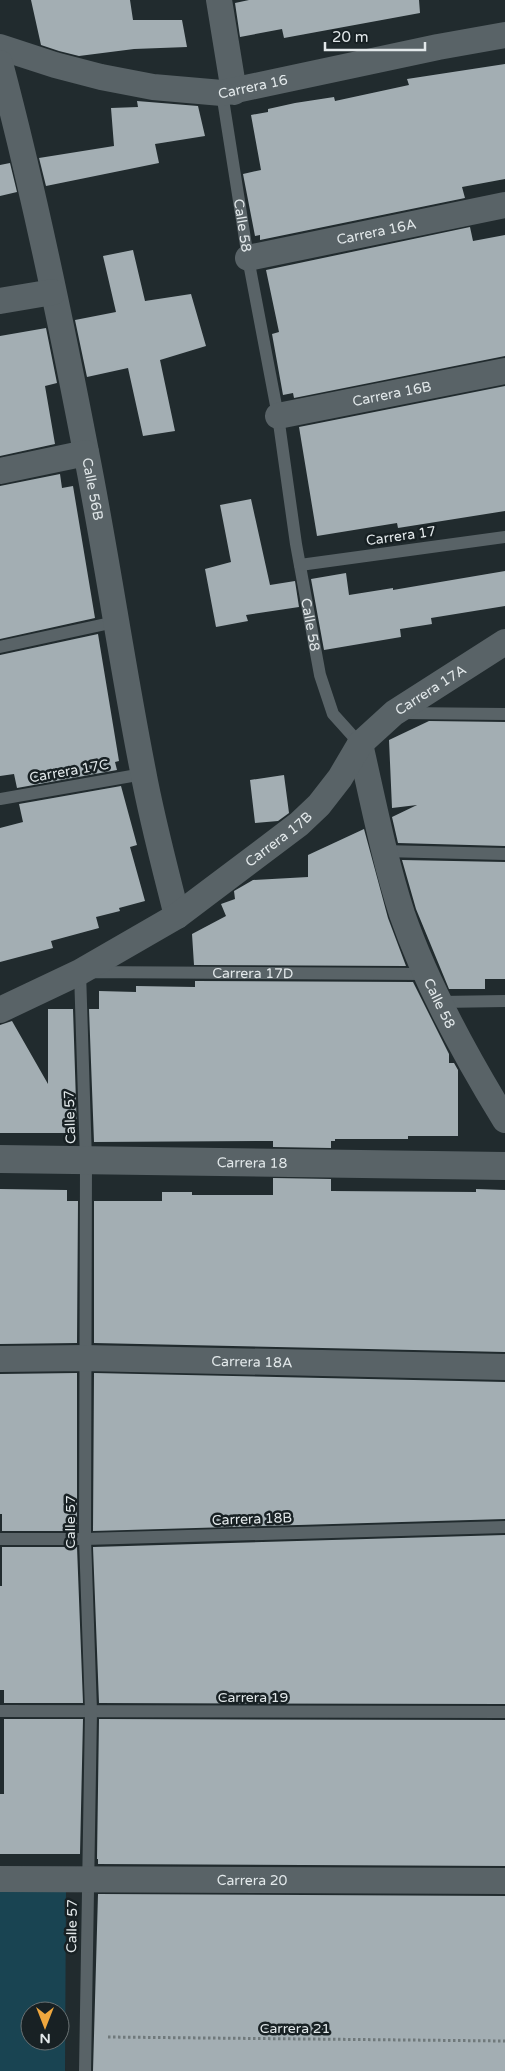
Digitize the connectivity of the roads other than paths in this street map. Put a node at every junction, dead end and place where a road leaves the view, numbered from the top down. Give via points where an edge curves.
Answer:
1 (219, 0) edge
2 (505, 35) edge
3 (0, 47) edge
4 (0, 63) edge
5 (228, 92) junction
6 (505, 205) edge
7 (248, 258) junction
8 (53, 292) junction
9 (0, 301) edge
10 (505, 370) edge
11 (278, 416) junction
12 (86, 453) junction
13 (0, 471) edge
14 (505, 537) edge
15 (300, 565) junction
16 (115, 622) junction
17 (505, 642) edge
18 (0, 647) edge
19 (394, 713) junction
20 (505, 714) edge
21 (360, 744) junction
22 (143, 774) junction
23 (0, 799) edge
24 (384, 850) junction
25 (505, 854) edge
26 (176, 916) junction
27 (80, 972) junction
28 (426, 974) junction
29 (440, 1002) junction
30 (505, 1002) edge
31 (0, 1010) edge
32 (505, 1120) edge
33 (0, 1159) edge
34 (86, 1160) junction
35 (505, 1166) edge
36 (85, 1358) junction
37 (0, 1359) edge
38 (505, 1367) edge
39 (505, 1527) edge
40 (0, 1539) edge
41 (85, 1539) junction
42 (0, 1711) edge
43 (91, 1711) junction
44 (505, 1712) edge
45 (87, 1878) junction
46 (0, 1879) edge
47 (505, 1881) edge
48 (85, 2071) edge

1 - 5 street
2 - 5 street, Carrera 16
3 - 5 street, Carrera 16 via 101,77 152,87
4 - 8 street, Calle 56B
5 - 7 lane, Calle 58
6 - 7 street, Carrera 16A
7 - 11 lane, Calle 58
8 - 9 street
8 - 12 street, Calle 56B
10 - 11 street, Carrera 16B
11 - 15 lane, Calle 58
12 - 13 street
12 - 16 street, Calle 56B
14 - 15 lane, Carrera 17
15 - 21 lane, Calle 58 via 320,676 333,714
16 - 18 lane
16 - 22 street, Calle 56B
17 - 19 street, Carrera 17A
19 - 20 lane
19 - 21 street, Carrera 17A
21 - 24 street, Calle 58
21 - 26 street, Carrera 17B via 340,778 299,824
22 - 23 lane, Carrera 17C
22 - 26 street, Calle 56B
24 - 25 lane
24 - 28 street, Calle 58 via 402,914
26 - 27 street, Carrera 17D
27 - 28 lane, Carrera 17D
27 - 31 street, Carrera 17D
27 - 34 lane, Calle 57
28 - 29 street, Calle 58
29 - 30 lane
29 - 32 street, Calle 58 via 480,1080
33 - 34 street, Carrera 18
34 - 35 street, Carrera 18
34 - 36 lane, Calle 57
36 - 37 street, Carrera 18A
36 - 38 street, Carrera 18A
36 - 41 lane, Calle 57
39 - 41 lane, Carrera 18B
40 - 41 lane, Carrera 18B
41 - 43 lane, Calle 57
42 - 43 lane, Carrera 19
43 - 44 lane, Carrera 19
43 - 45 lane, Calle 57
45 - 46 street, Carrera 20
45 - 47 street, Carrera 20
45 - 48 lane, Calle 57

